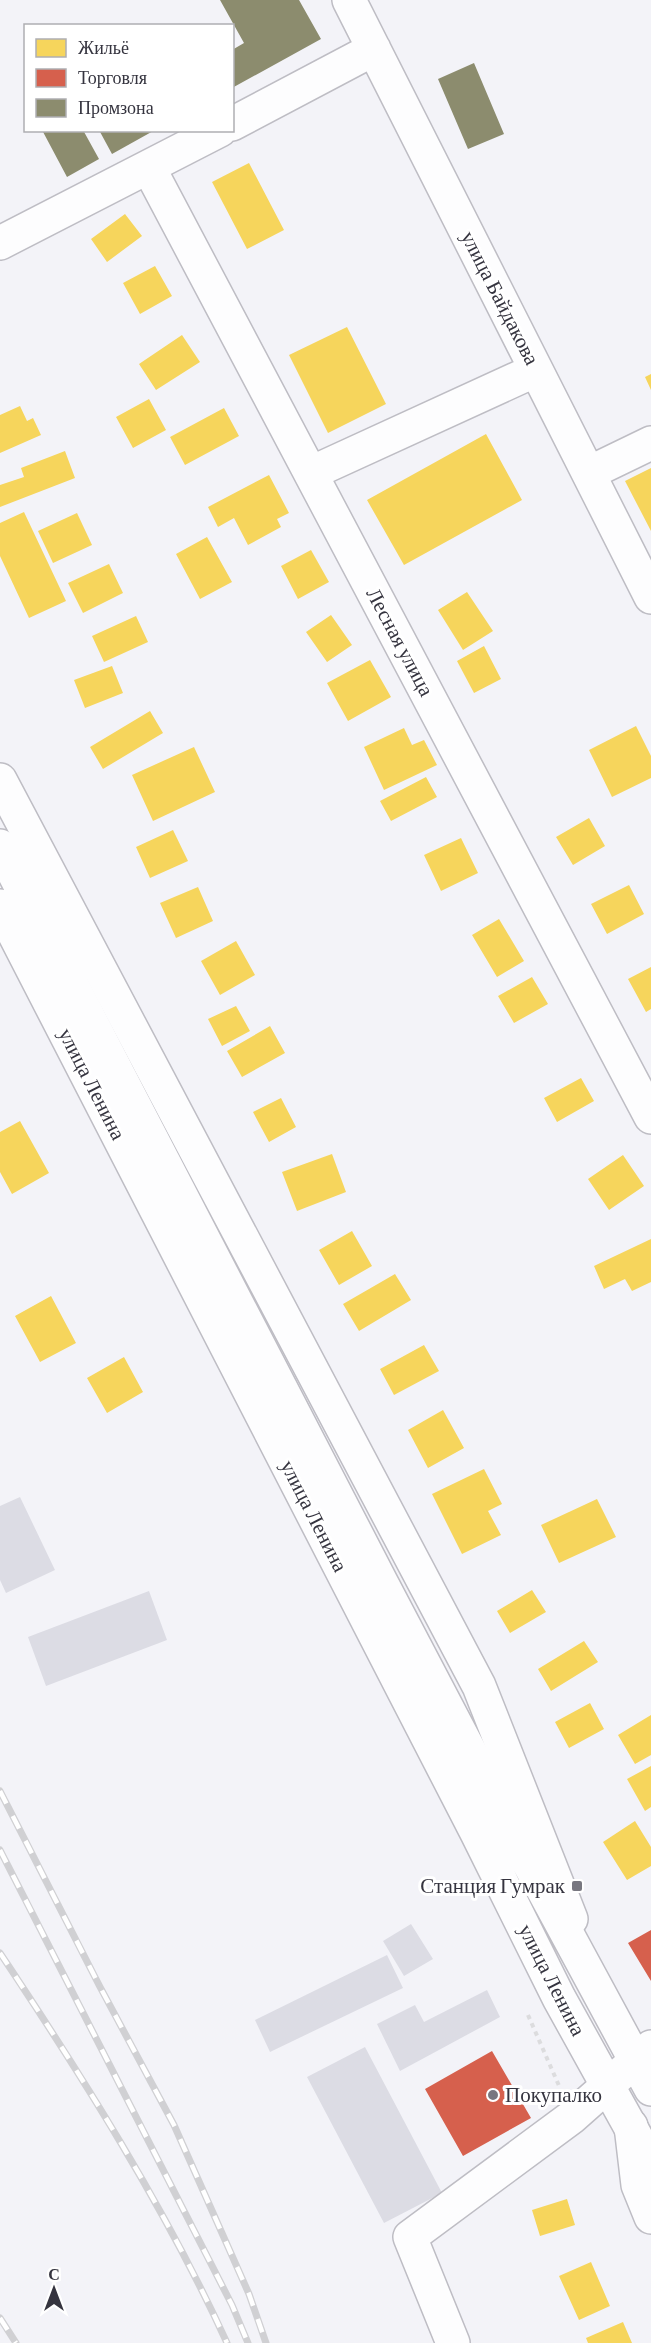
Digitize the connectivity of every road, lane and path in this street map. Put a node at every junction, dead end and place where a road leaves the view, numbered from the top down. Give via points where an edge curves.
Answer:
1 (349, 0) edge
2 (374, 49) junction
3 (234, 123) edge
4 (216, 132) edge
5 (150, 168) junction
6 (0, 243) edge
7 (536, 370) junction
8 (651, 442) edge
9 (310, 473) junction
10 (589, 473) junction
11 (644, 563) edge
12 (651, 597) edge
13 (0, 780) edge
14 (0, 846) edge
15 (0, 906) edge
16 (651, 1117) edge
17 (592, 1980) junction
18 (646, 2066) edge
19 (609, 2086) junction
20 (631, 2124) junction
21 (651, 2164) edge
22 (651, 2217) edge
23 (453, 2343) edge

1 - 2 street, улица Байдакова
2 - 3 street
2 - 7 street, улица Байдакова
4 - 5 street
5 - 6 street
5 - 9 street, Лесная улица
7 - 9 street
7 - 10 street, улица Байдакова
8 - 10 street
9 - 16 street, Лесная улица
10 - 11 street, улица Байдакова
11 - 12 street, улица Байдакова
13 - 17 street, улица Ленина via 479,1686
14 - 17 street, улица Ленина via 365,1552
15 - 19 street, улица Ленина via 560,1998
17 - 18 street, улица Ленина
18 - 19 street
19 - 20 street, улица Ленина
19 - 23 street via 410,2237
20 - 21 street, улица Ленина
20 - 22 street, улица Ленина via 638,2185

